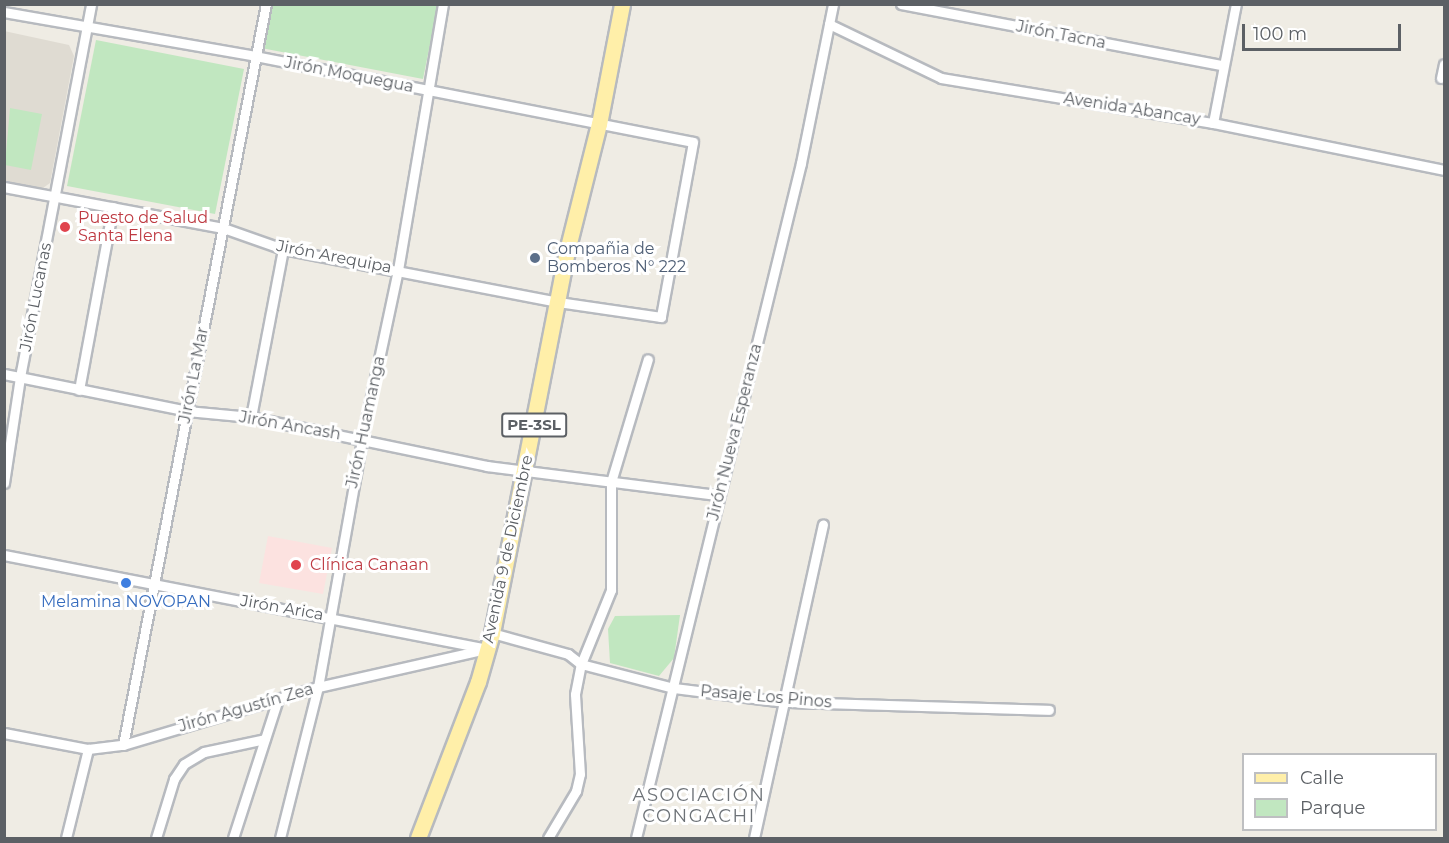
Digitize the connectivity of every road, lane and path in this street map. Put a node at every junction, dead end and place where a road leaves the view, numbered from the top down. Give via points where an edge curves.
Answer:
1 (91, 4) edge
2 (266, 4) edge
3 (443, 4) edge
4 (622, 4) edge
5 (833, 4) edge
6 (901, 4) edge
7 (1236, 4) edge
8 (4, 12) edge
9 (829, 24) junction
10 (87, 25) junction
11 (255, 56) junction
12 (1444, 64) edge
13 (1222, 65) junction
14 (1441, 78) dead end
15 (427, 90) junction
16 (1213, 123) junction
17 (599, 124) junction
18 (693, 142) joint
19 (1444, 170) edge
20 (4, 187) edge
21 (56, 196) junction
22 (113, 207) junction
23 (223, 228) junction
24 (283, 249) junction
25 (398, 270) junction
26 (558, 302) junction
27 (648, 359) dead end
28 (4, 374) edge
29 (20, 377) junction
30 (80, 390) junction
31 (187, 411) junction
32 (251, 417) junction
33 (362, 439) junction
34 (526, 471) junction
35 (612, 482) junction
36 (4, 483) edge
37 (718, 495) junction
38 (824, 525) dead end
39 (4, 555) edge
40 (153, 585) junction
41 (328, 616) junction
42 (492, 633) junction
43 (488, 649) junction
44 (581, 664) junction
45 (318, 687) junction
46 (675, 688) junction
47 (278, 699) junction
48 (785, 702) junction
49 (1049, 710) dead end
50 (4, 733) edge
51 (265, 739) junction
52 (123, 745) junction
53 (88, 749) junction
54 (66, 838) edge
55 (156, 838) edge
56 (233, 838) edge
57 (280, 838) edge
58 (418, 838) edge
59 (548, 838) edge
60 (636, 838) edge
61 (754, 838) edge

1 - 10 street, Jirón Lucanas
2 - 11 street, Jirón La Mar
3 - 15 street, Jirón Huamanga
4 - 17 main road, Avenida 9 de Diciembre / PE-3SL
5 - 9 street, Jirón Nueva Esperanza
6 - 13 street, Jirón Tacna
7 - 13 street
8 - 10 street, Jirón Moquegua
9 - 16 street, Avenida Abancay via 941,78
9 - 37 street, Jirón Nueva Esperanza via 798,174
10 - 11 street, Jirón Moquegua
10 - 21 street, Jirón Lucanas
11 - 15 street, Jirón Moquegua
11 - 23 street, Jirón La Mar
12 - 14 street
13 - 16 street
15 - 17 street, Jirón Moquegua
15 - 25 street, Jirón Huamanga
16 - 19 street, Avenida Abancay
17 - 18 street, Jirón Moquegua
17 - 26 main road, Avenida 9 de Diciembre / PE-3SL
18 - 26 street, Jirón Arequipa via 661,317
20 - 21 street, Jirón Arequipa
21 - 22 street, Jirón Arequipa
21 - 29 street, Jirón Lucanas
22 - 23 street, Jirón Arequipa
22 - 30 street
23 - 24 street, Jirón Arequipa
23 - 31 street, Jirón La Mar
24 - 25 street, Jirón Arequipa
24 - 32 street
25 - 26 street, Jirón Arequipa
25 - 33 street, Jirón Huamanga
26 - 34 main road, Avenida 9 de Diciembre / PE-3SL
27 - 35 street
28 - 29 street, Jirón Ancash
29 - 30 street, Jirón Ancash
29 - 36 street, Jirón Lucanas
30 - 31 street, Jirón Ancash
31 - 32 street, Jirón Ancash
31 - 40 street, Jirón La Mar
32 - 33 street, Jirón Ancash
33 - 34 street, Jirón Ancash
33 - 41 street, Jirón Huamanga
34 - 35 street, Jirón Ancash
34 - 42 main road, Avenida 9 de Diciembre / PE-3SL
35 - 37 street, Jirón Ancash
35 - 44 street via 611,590
37 - 46 street, Jirón Nueva Esperanza
38 - 48 street
39 - 40 street, Jirón Arica
40 - 41 street, Jirón Arica
40 - 52 street, Jirón La Mar
41 - 43 street, Jirón Arica
41 - 45 street, Jirón Huamanga
42 - 43 main road, Avenida 9 de Diciembre / PE-3SL
42 - 44 street, Pasaje Los Pinos via 568,654
43 - 45 street, Jirón Agustín Zea
43 - 58 main road, Avenida 9 de Diciembre / PE-3SL
44 - 46 street, Pasaje Los Pinos
44 - 59 street via 575,694 580,774 576,791
45 - 47 street, Jirón Agustín Zea
45 - 57 street, Jirón Huamanga
46 - 48 street, Pasaje Los Pinos
46 - 60 street, Jirón Nueva Esperanza
47 - 51 street
47 - 52 street, Jirón Agustín Zea
48 - 49 street, Pasaje Los Pinos
48 - 61 street
50 - 53 street, Jirón Agustín Zea
51 - 55 street via 204,752 184,764 174,779
51 - 56 street
52 - 53 street, Jirón Agustín Zea
53 - 54 street

